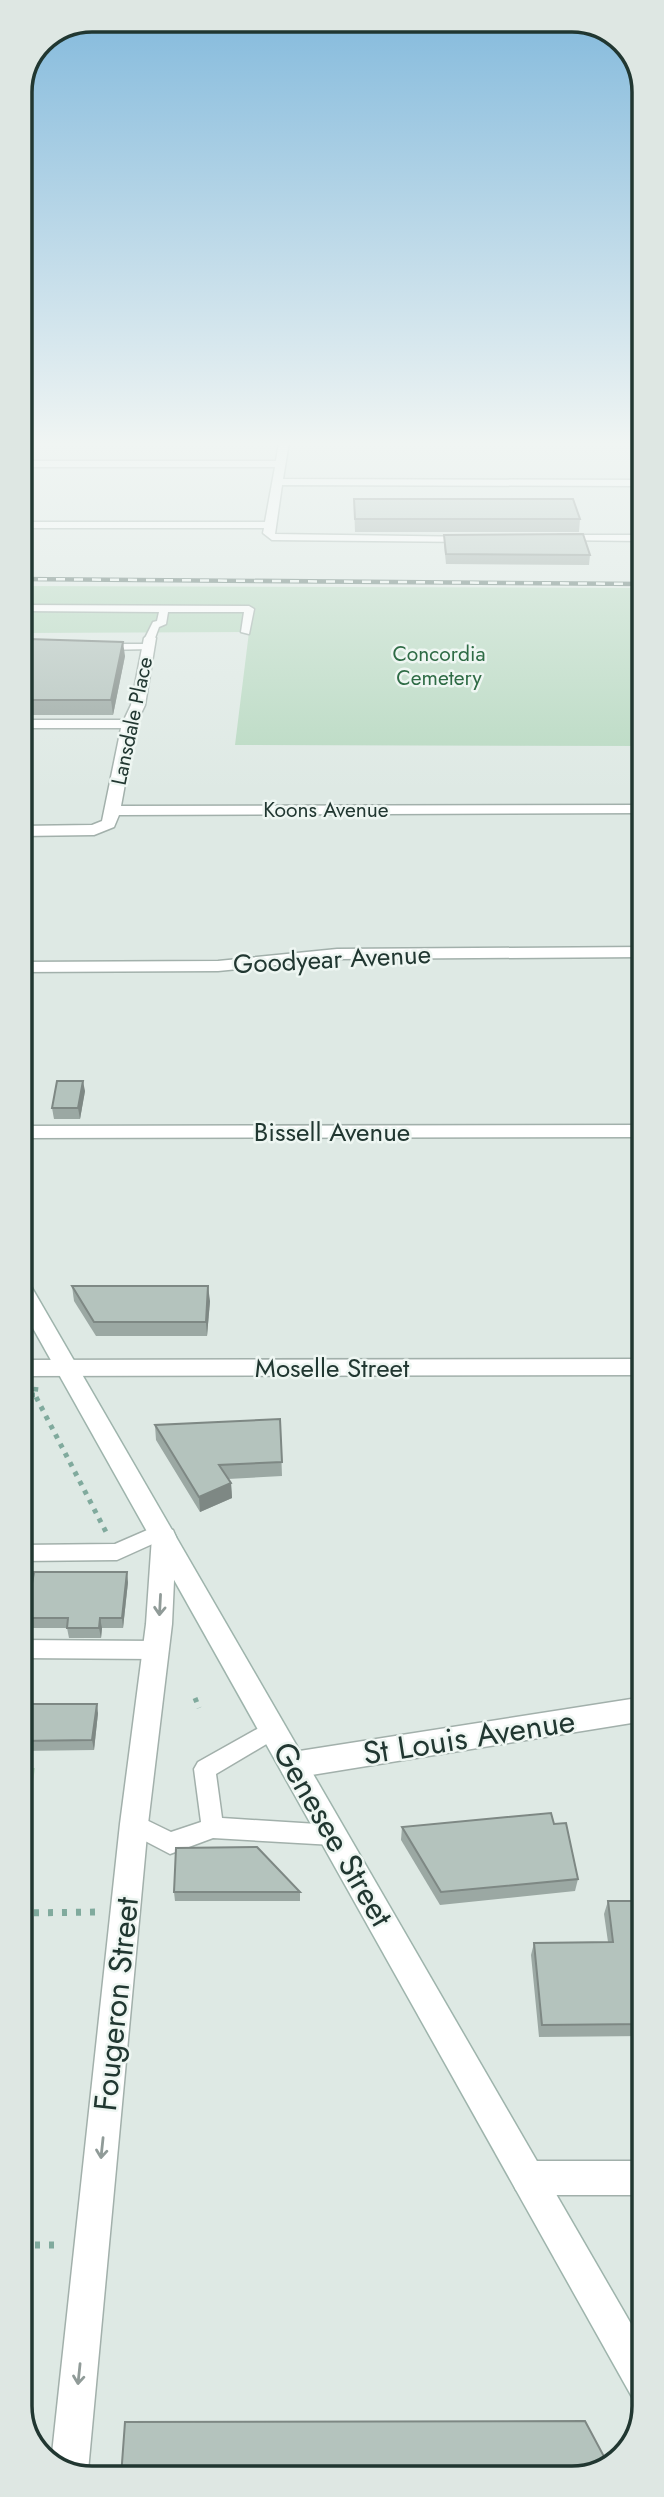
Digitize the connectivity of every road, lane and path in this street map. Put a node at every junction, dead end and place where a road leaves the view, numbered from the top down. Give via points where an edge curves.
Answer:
1 (32, 608) edge
2 (164, 609) junction
3 (246, 632) dead end
4 (151, 639) junction
5 (84, 647) edge
6 (32, 724) edge
7 (129, 724) junction
8 (632, 809) edge
9 (113, 811) junction
10 (32, 831) edge
11 (632, 952) edge
12 (32, 967) edge
13 (632, 1131) edge
14 (32, 1132) edge
15 (32, 1307) edge
16 (632, 1367) edge
17 (32, 1368) edge
18 (66, 1368) junction
19 (32, 1395) edge
20 (162, 1535) junction
21 (117, 1552) junction
22 (32, 1553) edge
23 (32, 1649) edge
24 (156, 1650) junction
25 (195, 1698) dead end
26 (199, 1708) dead end
27 (632, 1711) edge
28 (273, 1729) junction
29 (293, 1765) junction
30 (134, 1824) junction
31 (213, 1828) junction
32 (333, 1835) junction
33 (109, 1912) dead end
34 (32, 1913) edge
35 (528, 2178) junction
36 (632, 2178) edge
37 (32, 2245) edge
38 (70, 2245) dead end
39 (632, 2361) edge
40 (70, 2461) edge

1 - 2 lane
2 - 3 lane via 249,609
2 - 4 lane
4 - 5 lane
4 - 7 street, Lansdale Place via 138,705
6 - 7 street
7 - 9 street, Lansdale Place
8 - 9 street, Koons Avenue
9 - 10 street via 109,824 94,831
11 - 12 street, Goodyear Avenue via 350,954 218,966
13 - 14 street, Bissell Avenue
15 - 18 street, Genesee Street
16 - 18 street, Moselle Street
17 - 18 street, Moselle Street
18 - 20 street, Genesee Street
19 - 21 path
20 - 21 lane
20 -> 24 street, Fougeron Street
20 - 28 street, Genesee Street
21 - 22 lane
23 - 24 lane
24 - 30 street, Fougeron Street
25 - 26 path
27 - 29 street, St Louis Avenue
28 - 29 street, Genesee Street
28 - 31 lane via 205,1769
29 - 32 street, Genesee Street
30 - 31 lane via 170,1843
30 -> 40 street, Fougeron Street
31 - 32 lane
32 - 35 street, Genesee Street
33 - 34 path
35 - 36 street
35 - 39 street, Genesee Street
37 - 38 path

